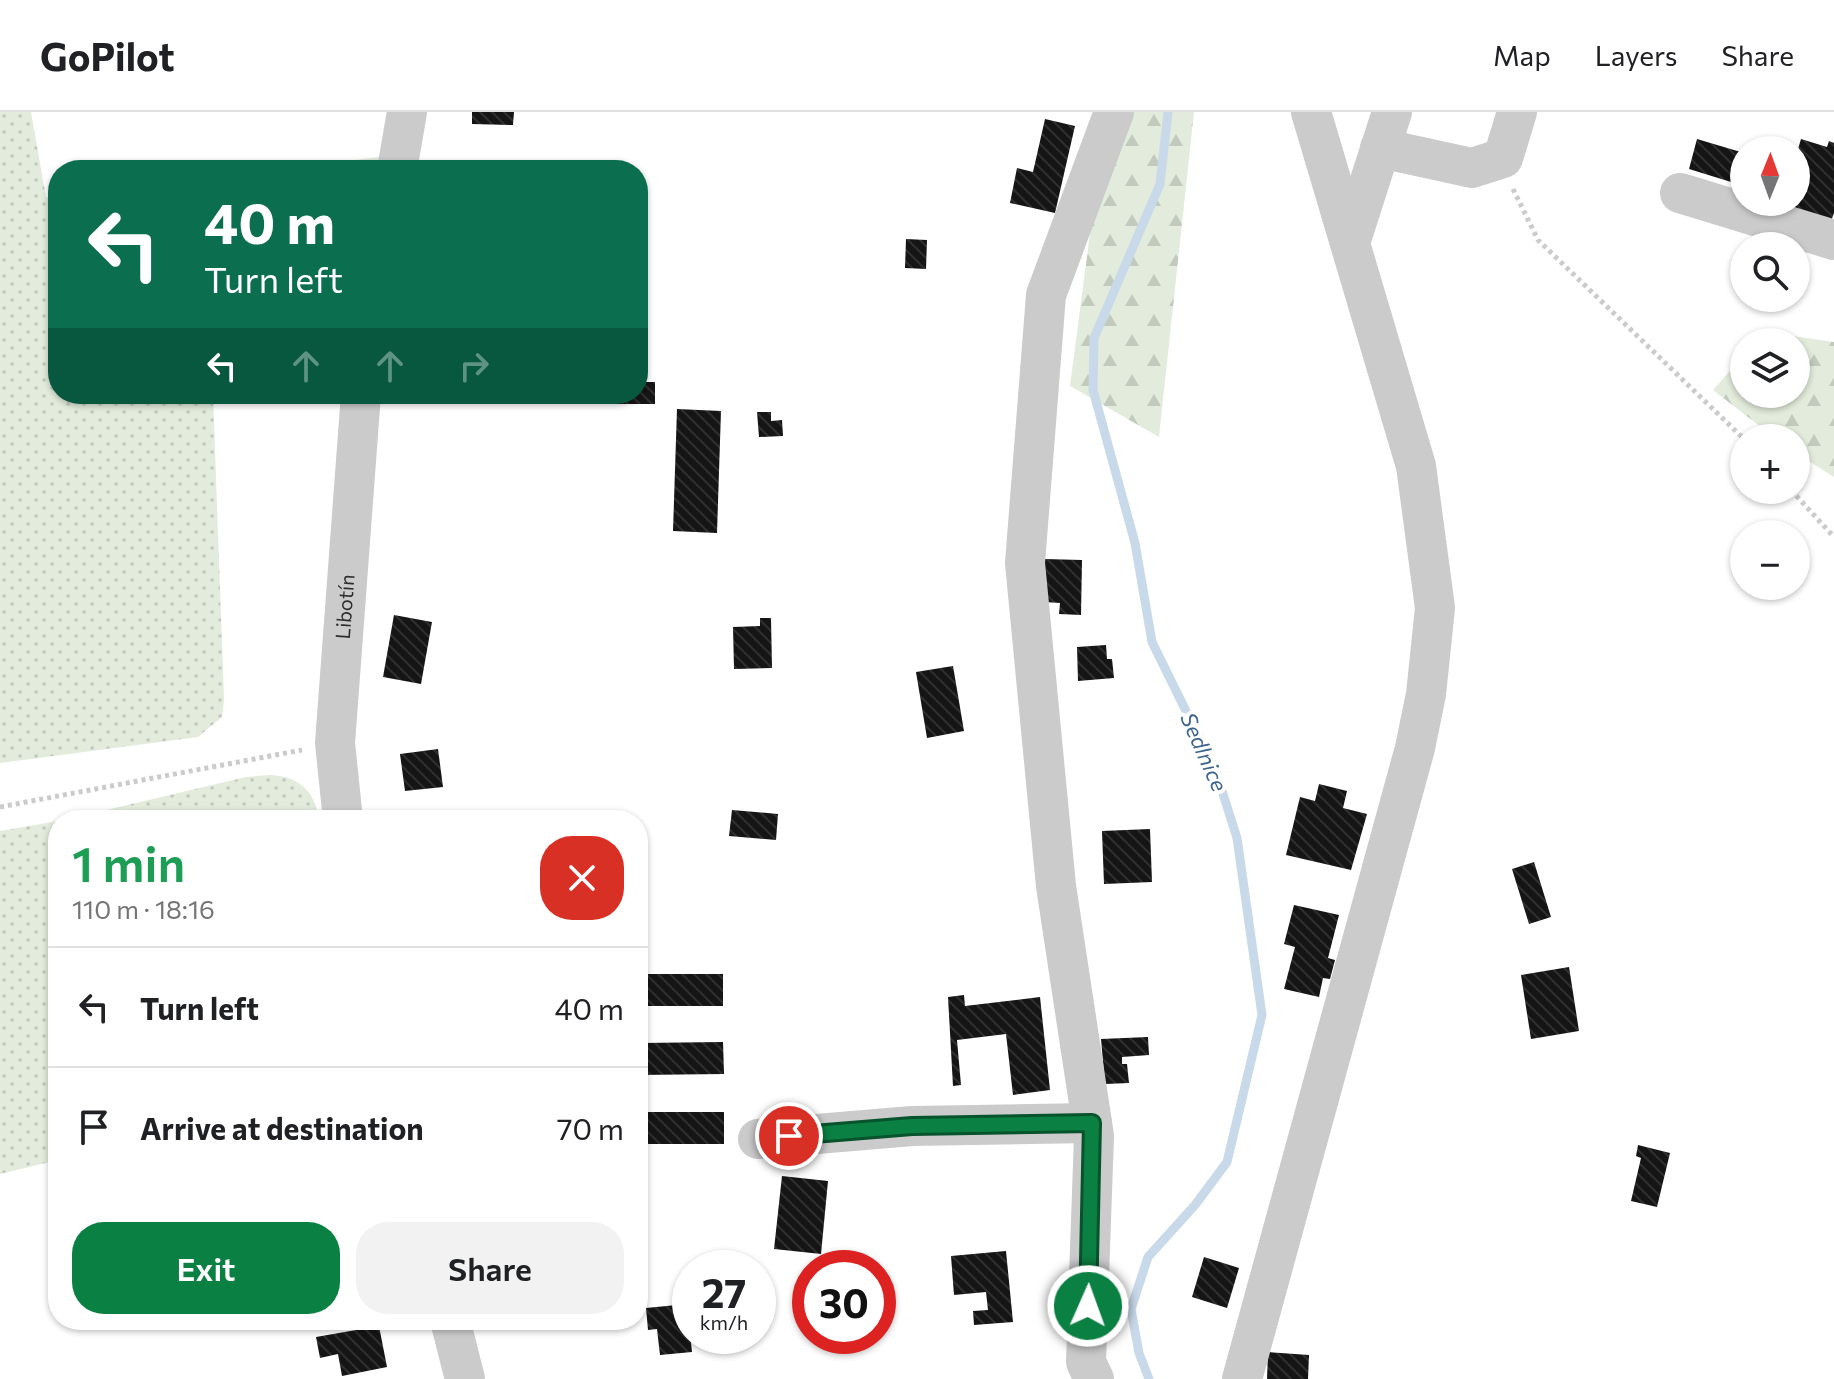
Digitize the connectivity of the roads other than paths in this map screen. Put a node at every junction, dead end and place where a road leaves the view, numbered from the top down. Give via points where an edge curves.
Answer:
1 (407, 112) edge
2 (1114, 112) edge
3 (1311, 112) edge
4 (1517, 112) edge
5 (1386, 130) edge
6 (399, 160) edge
7 (1680, 193) dead end
8 (1351, 240) junction
9 (1834, 240) edge
10 (360, 404) edge
11 (342, 810) edge
12 (1092, 1123) junction
13 (758, 1139) dead end
14 (453, 1330) edge
15 (465, 1379) edge
16 (1094, 1379) edge
17 (1242, 1379) edge

1 - 6 street
2 - 12 street via 1046,295 1025,563 1056,886
3 - 8 street
4 - 5 street via 1503,158 1472,168
5 - 8 street
7 - 9 street
8 - 17 street via 1416,466 1435,608 1415,748
10 - 11 street, Libotín via 335,743
12 - 13 street via 912,1126
12 - 16 street via 1086,1362
14 - 15 street

